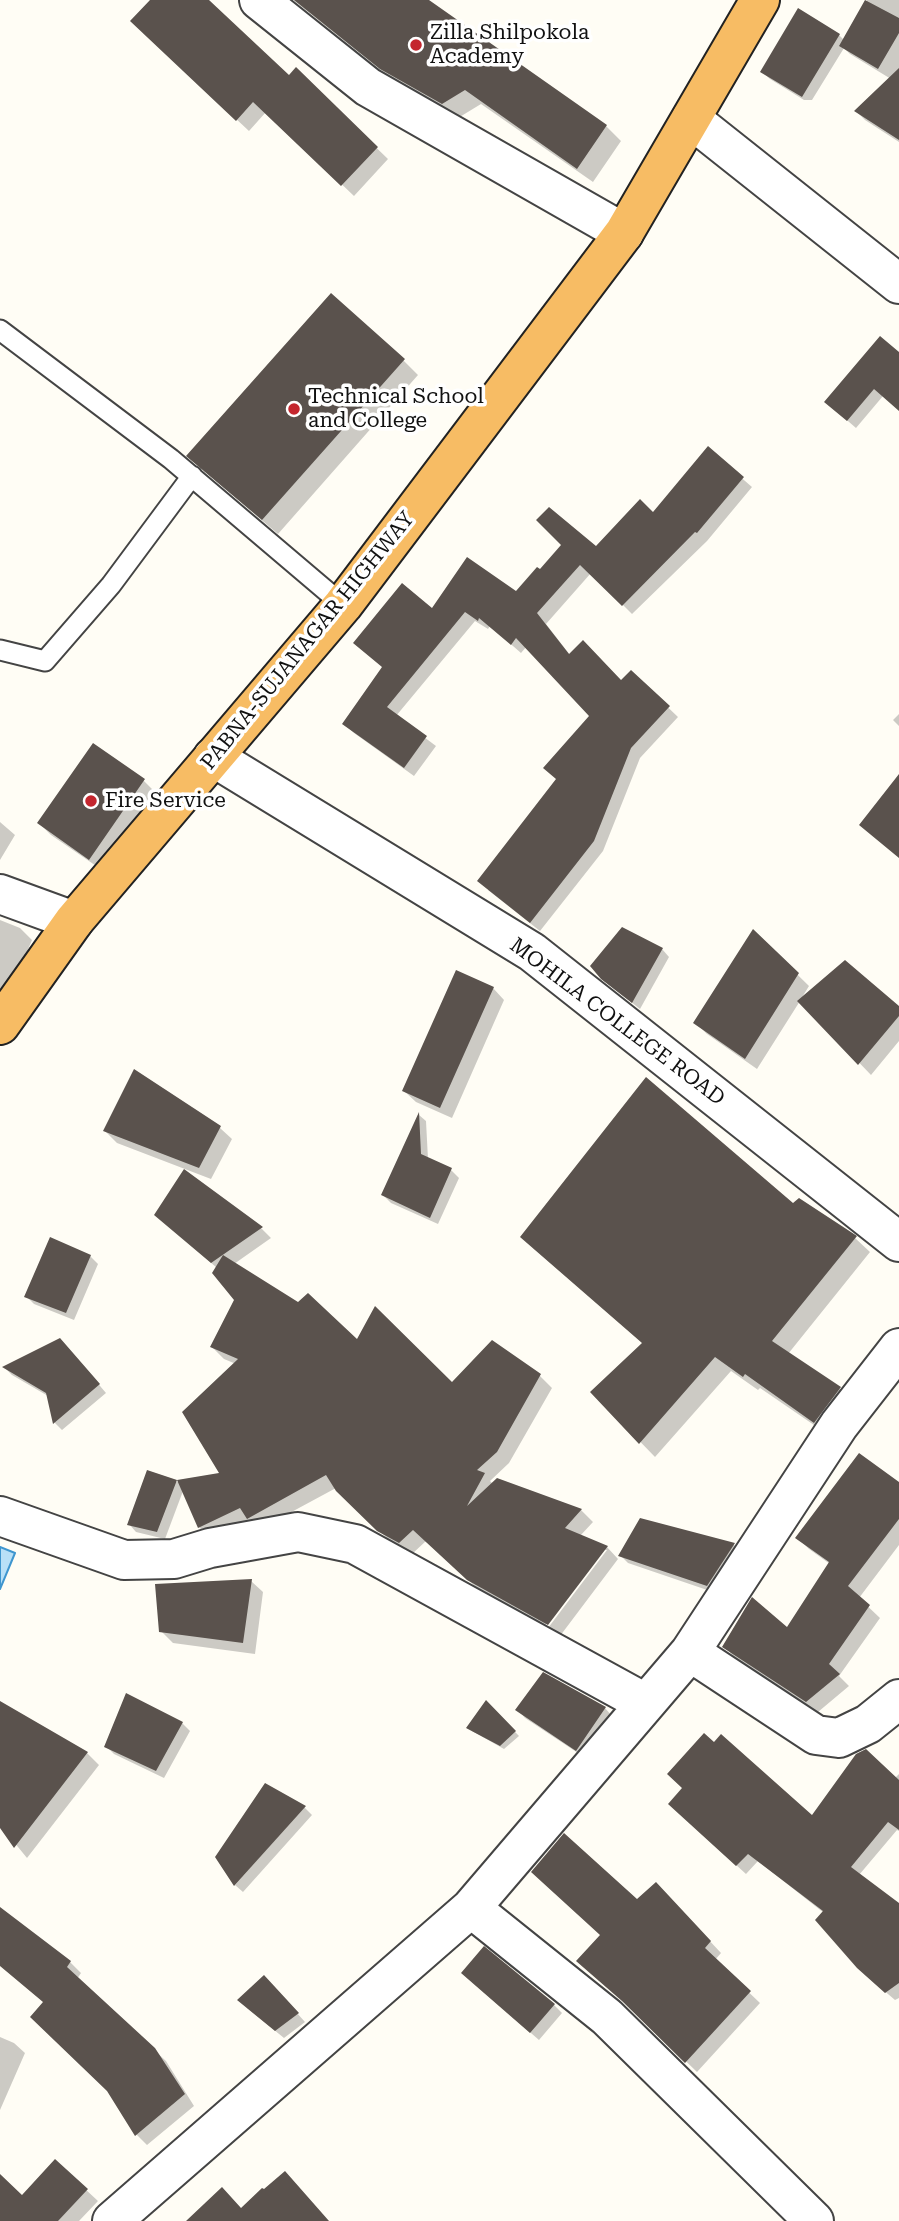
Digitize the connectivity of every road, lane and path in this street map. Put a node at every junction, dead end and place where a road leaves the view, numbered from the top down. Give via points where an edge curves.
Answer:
1 (259, 0) edge
2 (760, 0) edge
3 (691, 119) junction
4 (624, 233) junction
5 (899, 284) edge
6 (0, 330) edge
7 (192, 476) junction
8 (343, 605) junction
9 (0, 650) edge
10 (213, 757) junction
11 (0, 894) edge
12 (74, 921) junction
13 (0, 1025) edge
14 (899, 1242) edge
15 (899, 1348) edge
16 (0, 1516) edge
17 (690, 1652) junction
18 (899, 1699) edge
19 (645, 1703) junction
20 (471, 1908) junction
21 (111, 2221) edge
22 (814, 2221) edge

1 - 4 street via 368,87
2 - 3 highway, PABNA-SUJANAGAR HIGHWAY
3 - 4 highway, PABNA-SUJANAGAR HIGHWAY
3 - 5 street
4 - 8 highway, PABNA-SUJANAGAR HIGHWAY
6 - 7 lane
7 - 8 lane
7 - 9 lane via 111,585 45,661
8 - 10 highway, PABNA-SUJANAGAR HIGHWAY
10 - 12 highway, PABNA-SUJANAGAR HIGHWAY
10 - 14 street, MOHILA COLLEGE ROAD via 532,952
11 - 12 street
12 - 13 highway, PABNA-SUJANAGAR HIGHWAY
15 - 17 street via 839,1425
16 - 19 street via 124,1560 174,1559 298,1532 355,1544
17 - 18 street via 816,1735 839,1738 867,1724
17 - 19 street
19 - 20 street
20 - 21 street
20 - 22 street via 607,2017

